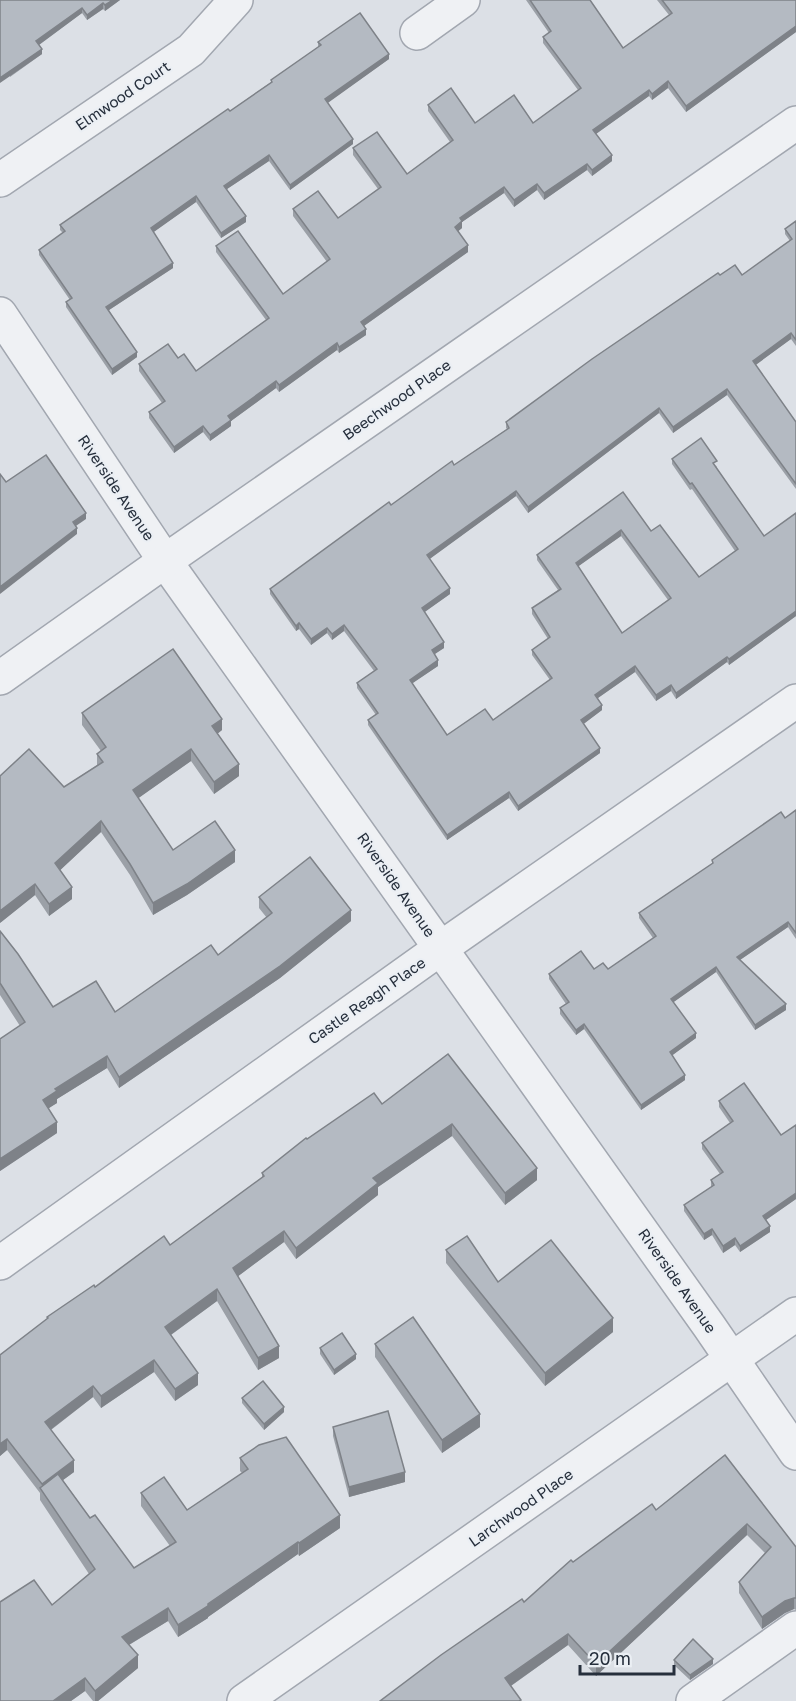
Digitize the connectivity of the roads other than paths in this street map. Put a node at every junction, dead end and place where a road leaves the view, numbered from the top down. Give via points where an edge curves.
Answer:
1 (236, 0) edge
2 (463, 0) edge
3 (417, 33) dead end
4 (796, 123) edge
5 (0, 180) edge
6 (0, 314) edge
7 (165, 561) junction
8 (0, 678) edge
9 (796, 700) edge
10 (441, 948) junction
11 (0, 1263) edge
12 (796, 1314) edge
13 (732, 1360) junction
14 (796, 1453) edge
15 (796, 1628) edge
16 (244, 1701) edge
17 (693, 1701) edge

1 - 5 street, Elmwood Court via 191,50
2 - 3 street
4 - 7 street, Beechwood Place
6 - 7 street, Riverside Avenue
7 - 8 street, Beechwood Place
7 - 10 street, Riverside Avenue
9 - 10 street, Castle Reagh Place
10 - 11 street, Castle Reagh Place
10 - 13 street, Riverside Avenue
12 - 13 street, Larchwood Place
13 - 14 street, Riverside Avenue
13 - 16 street, Larchwood Place
15 - 17 street

